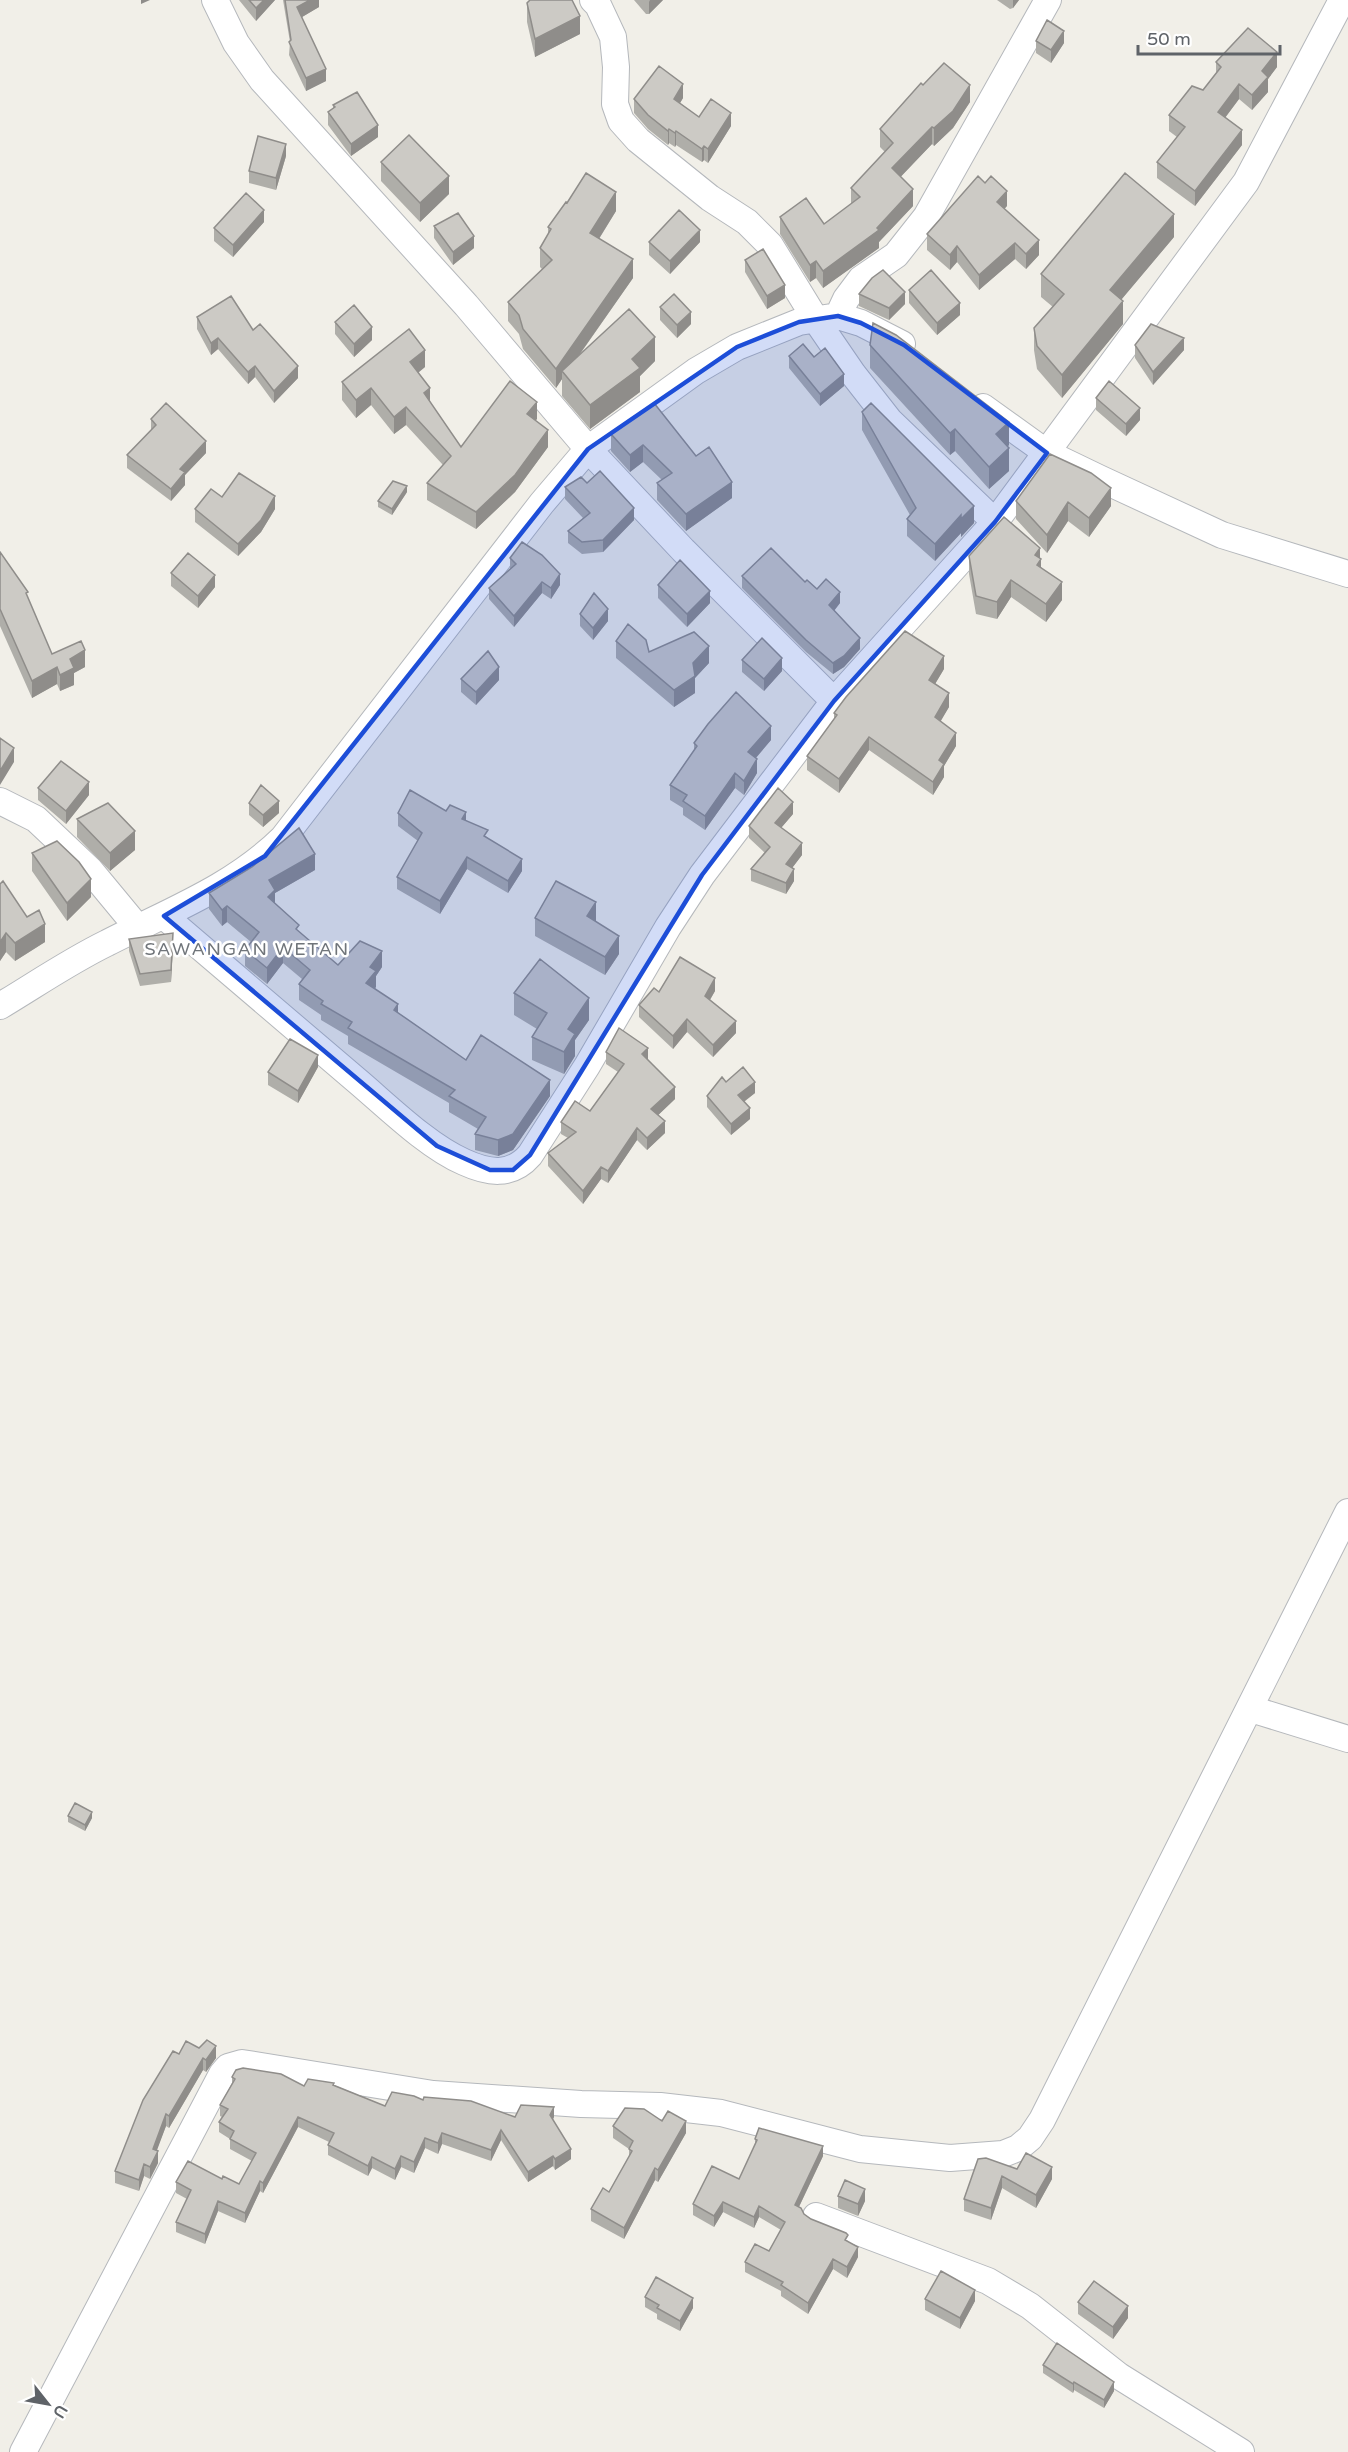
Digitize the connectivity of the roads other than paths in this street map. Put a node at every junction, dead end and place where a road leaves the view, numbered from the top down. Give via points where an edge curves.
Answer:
1 (215, 0) edge
2 (593, 0) edge
3 (1048, 0) edge
4 (1342, 0) edge
5 (827, 318) junction
6 (924, 359) edge
7 (967, 394) edge
8 (588, 449) junction
9 (1047, 453) junction
10 (995, 522) junction
11 (1348, 574) edge
12 (834, 701) junction
13 (0, 801) edge
14 (164, 916) junction
15 (138, 928) junction
16 (0, 1006) edge
17 (1348, 1512) edge
18 (1251, 1709) junction
19 (1348, 1739) edge
20 (816, 2216) dead end
21 (22, 2452) edge
22 (1241, 2452) edge

1 - 8 street via 236,44 262,80 435,269
2 - 5 street via 613,37 615,104 621,122 710,198 747,222
3 - 5 street via 926,217 896,255 861,279
4 - 9 street via 1246,182
5 - 6 street via 878,331
5 - 8 street via 799,322 737,347 696,371
5 - 10 street via 853,375 889,420
7 - 9 street
8 - 12 street
8 - 14 street via 283,838 265,856 212,892
9 - 10 street
9 - 11 street via 1222,535
10 - 12 street
12 - 14 street via 702,875 530,1155 513,1170 490,1170 463,1162 437,1146
13 - 15 street via 36,819 90,870
14 - 15 street
15 - 16 street
17 - 18 street
18 - 19 street
18 - 21 street via 1042,2120 1018,2148 1003,2154 950,2158 860,2149 721,2113 433,2094 242,2063 233,2065 222,2074
20 - 22 street via 988,2281 1119,2376

